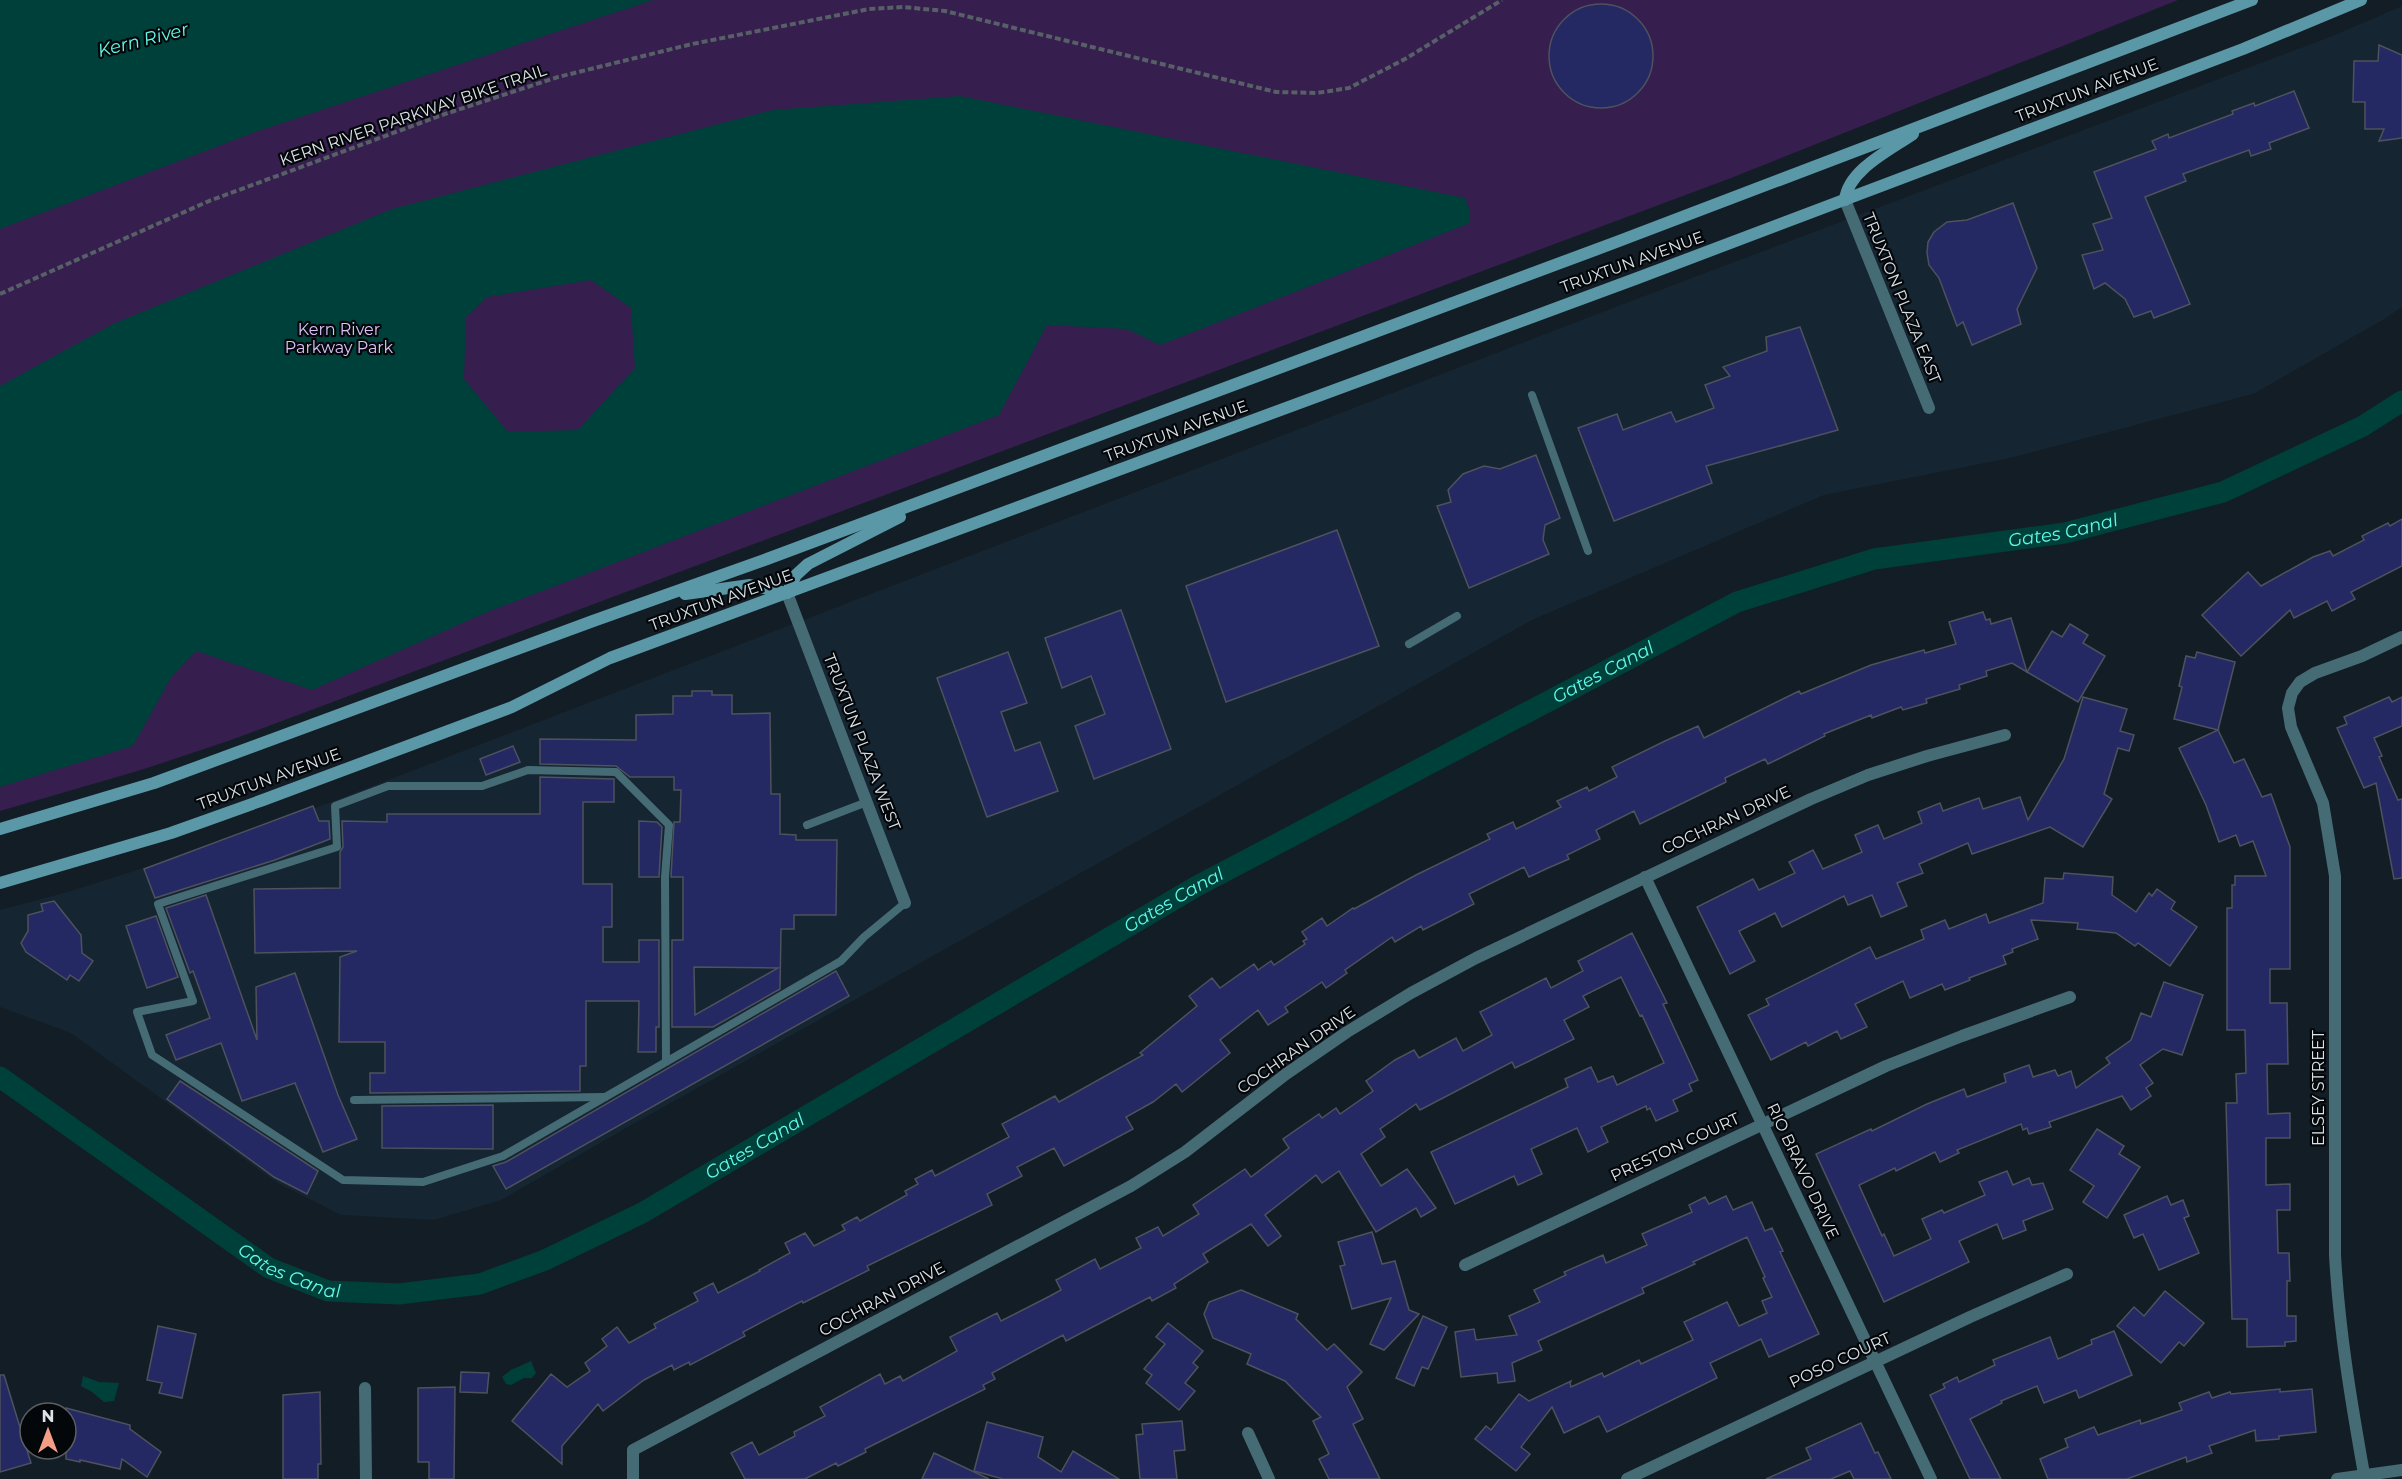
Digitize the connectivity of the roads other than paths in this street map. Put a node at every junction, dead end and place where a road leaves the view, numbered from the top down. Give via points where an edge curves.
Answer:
1 (2252, 0) edge
2 (2361, 0) edge
3 (1928, 123) junction
4 (1845, 200) junction
5 (1532, 395) dead end
6 (1929, 408) dead end
7 (946, 493) junction
8 (1588, 551) dead end
9 (788, 593) junction
10 (661, 597) junction
11 (1457, 615) dead end
12 (2402, 637) edge
13 (1409, 644) dead end
14 (2005, 735) dead end
15 (867, 802) junction
16 (807, 825) dead end
17 (0, 829) edge
18 (1645, 877) junction
19 (0, 883) edge
20 (905, 903) joint
21 (2070, 997) dead end
22 (666, 1062) junction
23 (606, 1097) junction
24 (354, 1100) dead end
25 (1762, 1124) junction
26 (1465, 1265) dead end
27 (2067, 1274) dead end
28 (1875, 1362) junction
29 (365, 1388) dead end
30 (1248, 1433) dead end
31 (2402, 1470) edge
32 (2364, 1474) junction
33 (366, 1479) edge
34 (633, 1479) edge
35 (1269, 1479) edge
36 (1628, 1479) edge
37 (1930, 1479) edge
38 (2337, 1479) edge

1 - 3 main road, TRUXTUN AVENUE
2 - 4 main road, TRUXTUN AVENUE via 2243,49
3 - 4 main road via 1855,175 1846,188
3 - 7 main road, TRUXTUN AVENUE
4 - 6 street, TRUXTON PLAZA EAST
4 - 9 main road, TRUXTUN AVENUE
5 - 8 lane
7 - 9 main road via 808,564 796,575
7 - 10 main road, TRUXTUN AVENUE
9 - 10 main road via 750,585
9 - 15 street, TRUXTUN PLAZA WEST
9 - 19 main road, TRUXTUN AVENUE via 610,658 512,706 263,800
10 - 17 main road, TRUXTUN AVENUE via 174,776
11 - 13 lane
12 - 32 street, ELSEY STREET via 2307,677 2292,693 2288,708 2291,728 2323,803 2335,876 2337,1308
14 - 18 street, COCHRAN DRIVE via 1868,775
15 - 16 lane
15 - 20 street, TRUXTUN PLAZA WEST
18 - 25 street, RIO BRAVO DRIVE
18 - 34 street, COCHRAN DRIVE via 1411,993 1286,1074 1185,1152 1131,1186 633,1450
20 - 22 lane via 841,961
21 - 25 street, PRESTON COURT via 1886,1066
22 - 23 lane
22 - 23 lane via 665,877 669,825 616,772 528,770 482,786 388,786 335,806 337,847 158,904 193,1001 137,1012 152,1055 343,1180 423,1182 503,1156
23 - 24 lane
25 - 26 street, PRESTON COURT
25 - 28 street, RIO BRAVO DRIVE
27 - 28 street, POSO COURT
28 - 36 street, POSO COURT
28 - 37 street, RIO BRAVO DRIVE
29 - 33 street
30 - 35 street
31 - 32 street
32 - 38 street

